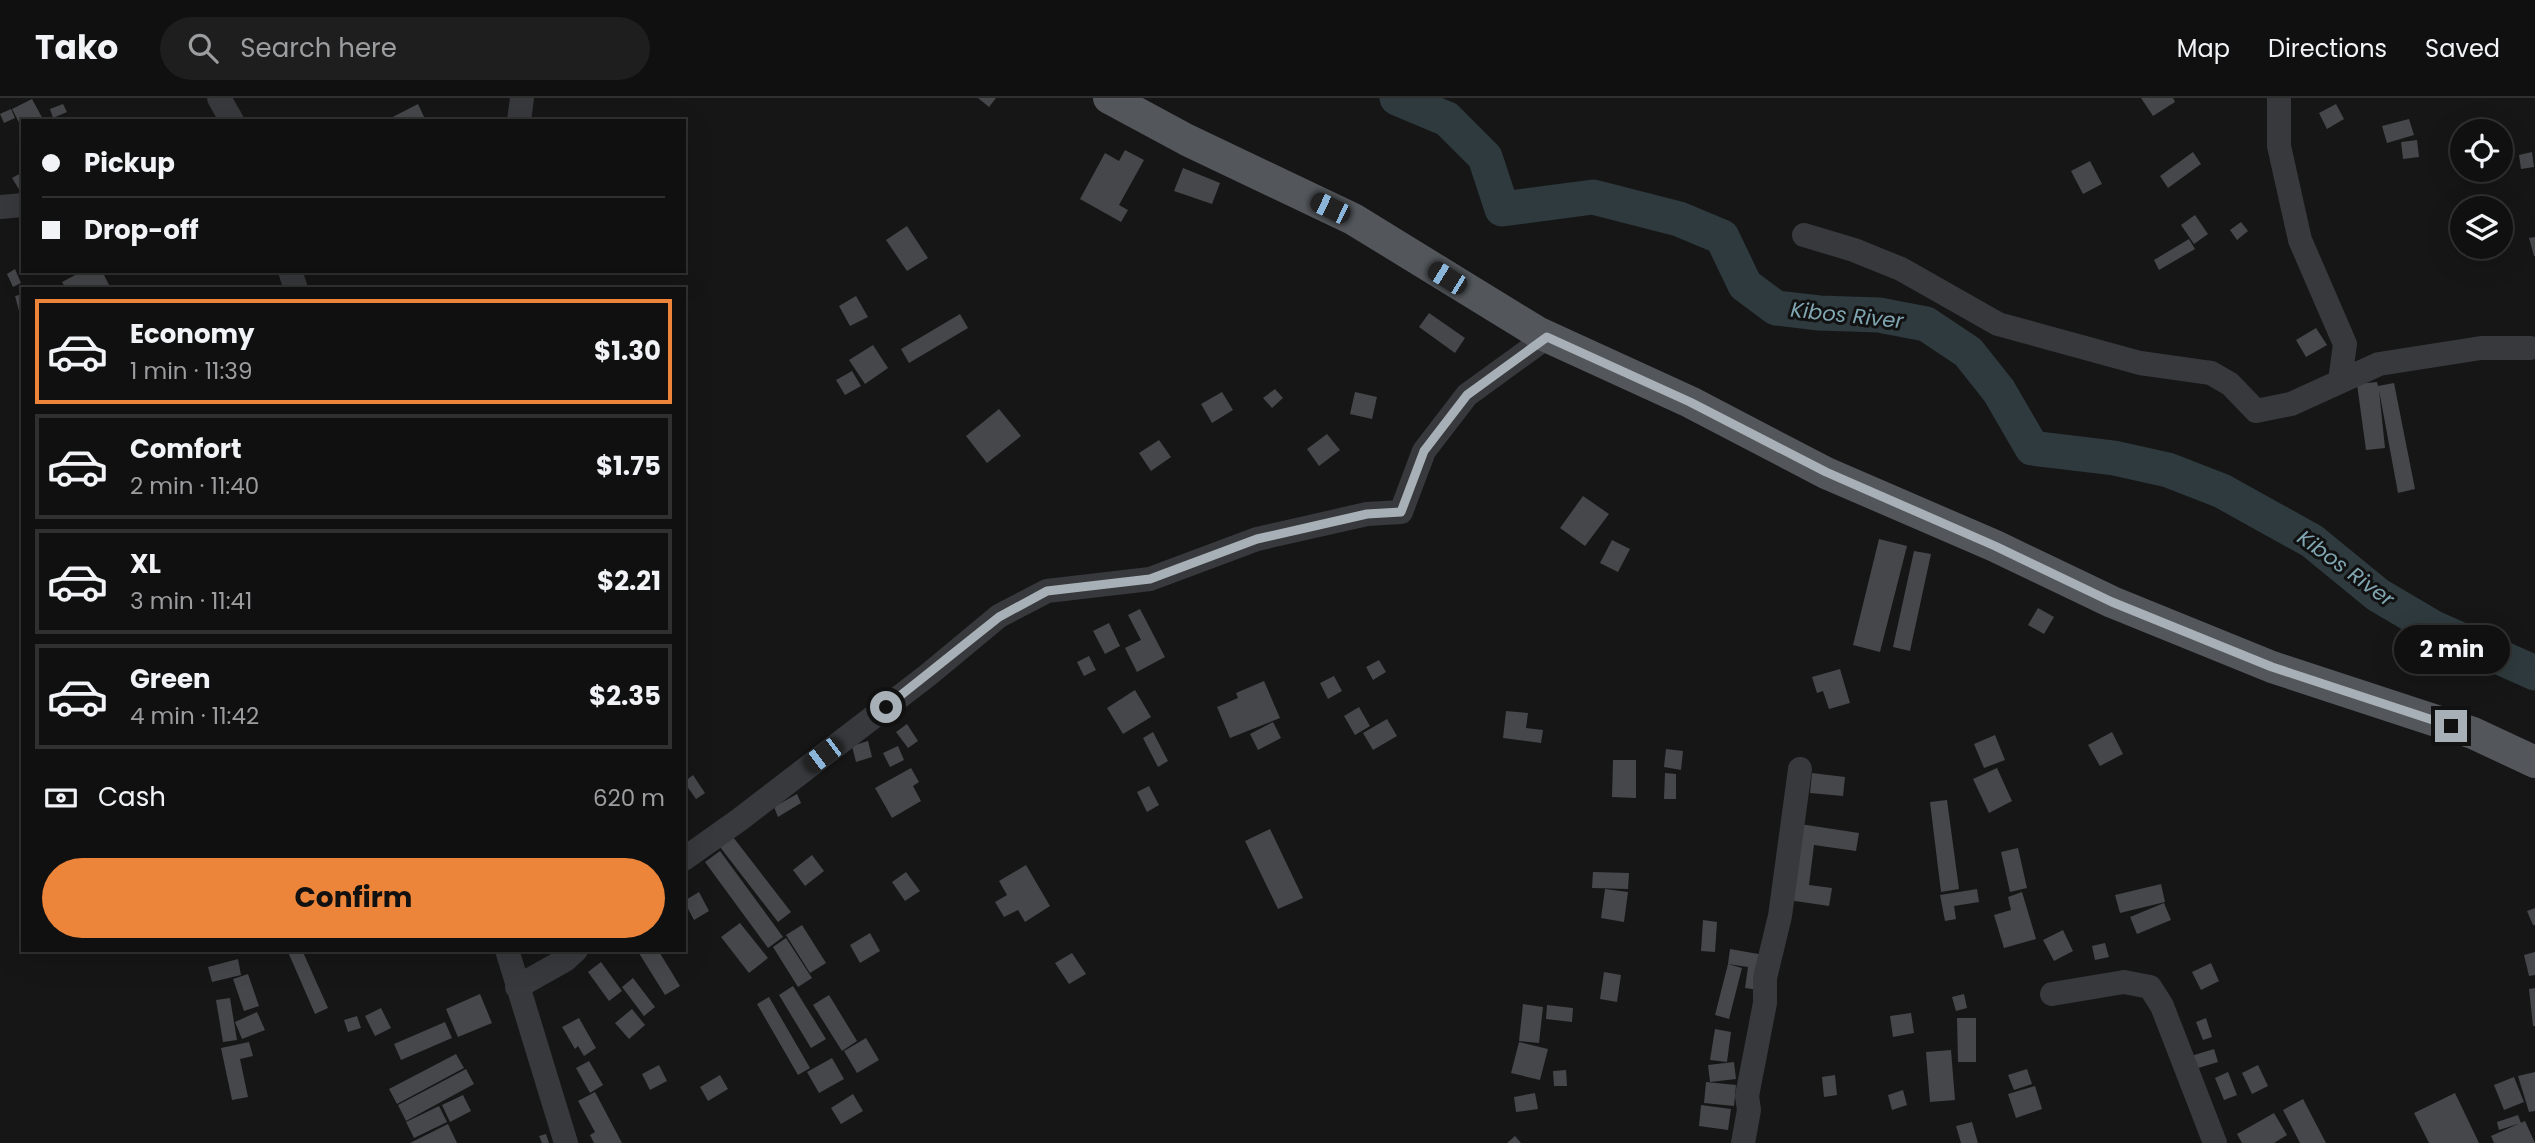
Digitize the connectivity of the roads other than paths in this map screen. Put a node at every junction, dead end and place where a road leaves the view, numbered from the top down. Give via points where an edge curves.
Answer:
1 (219, 98) edge
2 (522, 98) edge
3 (1109, 98) edge
4 (2279, 98) edge
5 (231, 119) edge
6 (519, 119) edge
7 (21, 205) edge
8 (0, 207) edge
9 (1804, 235) dead end
10 (1547, 337) junction
11 (2530, 348) dead end
12 (2340, 381) junction
13 (2535, 762) edge
14 (1800, 769) dead end
15 (686, 858) edge
16 (508, 952) edge
17 (574, 952) edge
18 (517, 987) junction
19 (2052, 994) dead end
20 (566, 1143) edge
21 (1743, 1143) edge
22 (2215, 1143) edge

1 - 5 street
2 - 6 street
3 - 10 main road via 1353,219
4 - 12 street via 2279,146 2300,240 2345,344
7 - 8 street
9 - 12 street via 1901,269 1998,324 2140,363 2211,373 2242,394 2256,411 2291,404
10 - 13 main road via 1690,402 1826,472 2112,602 2272,667 2473,733
10 - 15 street via 1467,395 1424,451 1401,512 1367,514 1257,539 1150,579 1047,591 999,617
11 - 12 street via 2481,348 2379,364
14 - 21 street via 1780,916 1746,1096 1749,1111
16 - 18 street
17 - 18 street
18 - 20 street
19 - 22 street via 2123,982 2150,987 2162,1006

